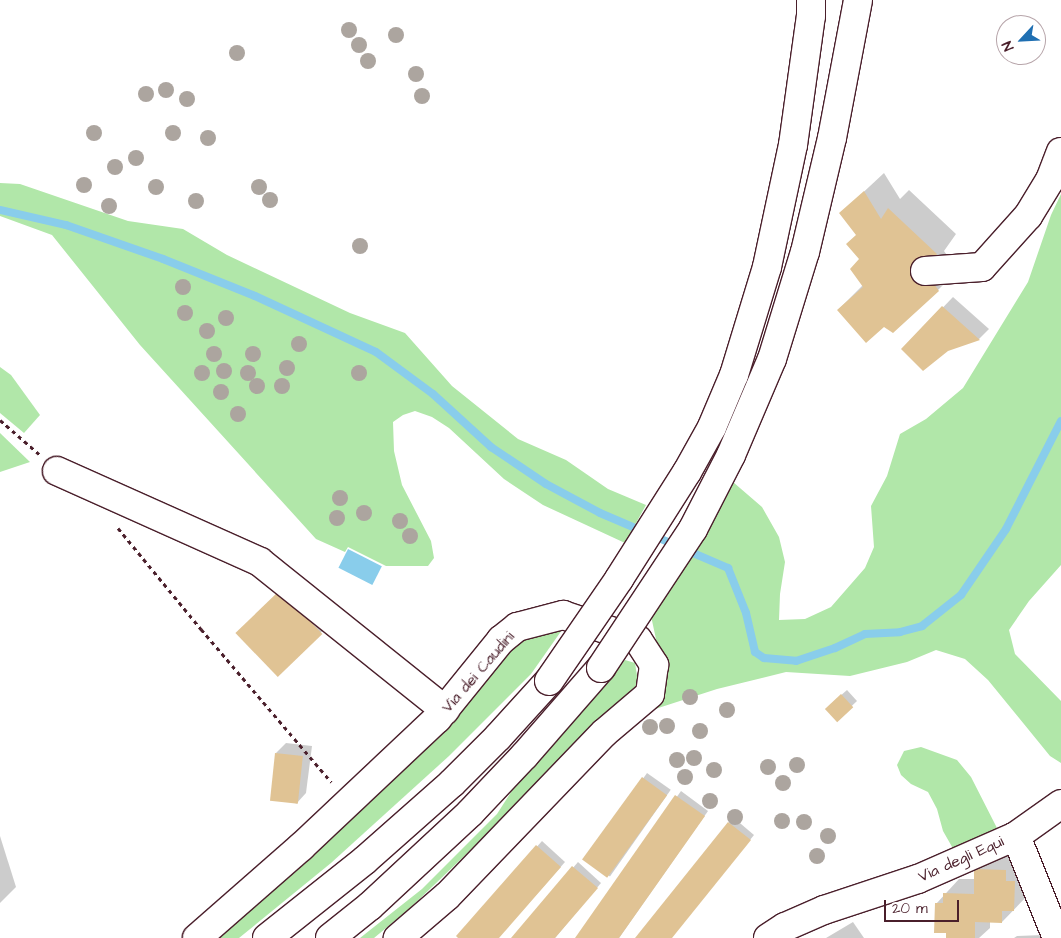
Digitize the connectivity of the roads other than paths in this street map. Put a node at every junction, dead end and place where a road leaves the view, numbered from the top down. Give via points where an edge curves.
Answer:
1 (811, 0) edge
2 (858, 0) edge
3 (1061, 152) edge
4 (925, 271) dead end
5 (58, 470) road end
6 (445, 710) junction
7 (1061, 804) edge
8 (1016, 836) junction
9 (197, 938) edge
10 (267, 938) edge
11 (330, 938) edge
12 (398, 938) edge
13 (768, 938) edge
14 (1057, 938) edge

1 - 10 main road, bridge via 793,145 766,267 734,375 712,427 687,472 620,579 549,681 452,783 365,860
2 - 11 main road, bridge via 832,138 805,252 772,359 731,455 693,529 602,668 525,755 470,813 370,906
3 - 4 main road via 1050,180 1028,216 982,267
5 - 6 main road via 260,562
6 - 9 main road, Via dei Caudini via 349,802
6 - 12 main road, Via dei Caudini via 501,640 517,627 537,620 563,615 638,640 654,665 650,694 604,733 447,896
7 - 8 main road, Via degli Equi
8 - 13 main road, Via degli Equi via 918,879 824,910 784,927
8 - 14 main road, Via degli Equi

